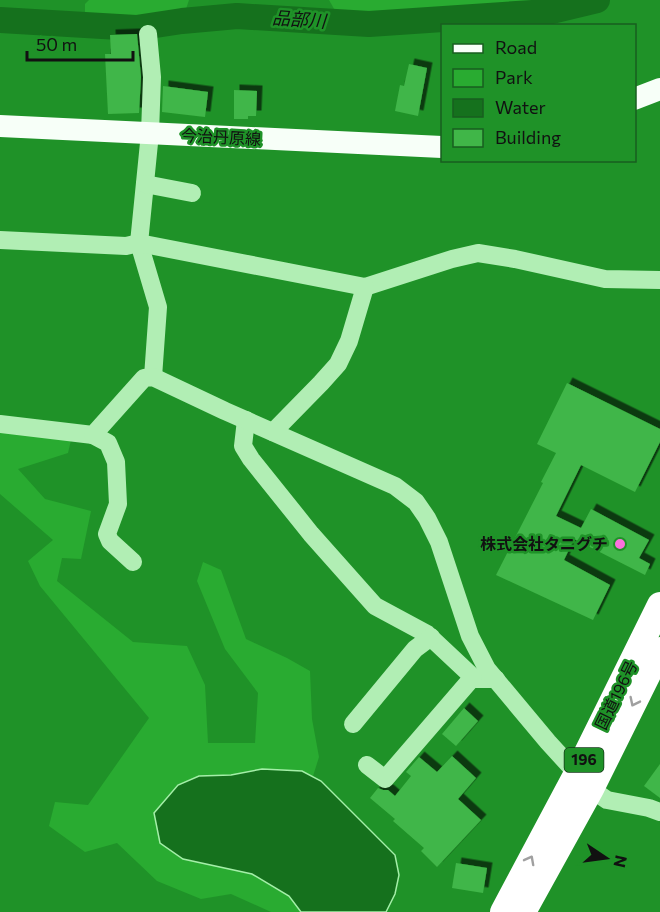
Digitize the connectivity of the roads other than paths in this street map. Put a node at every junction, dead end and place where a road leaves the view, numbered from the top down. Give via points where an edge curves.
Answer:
1 (148, 34) dead end
2 (660, 89) edge
3 (636, 98) edge
4 (0, 126) edge
5 (150, 133) junction
6 (441, 147) edge
7 (145, 184) junction
8 (192, 193) dead end
9 (0, 240) edge
10 (139, 243) junction
11 (660, 280) edge
12 (364, 287) junction
13 (153, 377) junction
14 (246, 420) junction
15 (0, 424) edge
16 (273, 432) junction
17 (93, 435) junction
18 (133, 562) dead end
19 (660, 605) edge
20 (431, 637) junction
21 (660, 650) edge
22 (473, 678) junction
23 (496, 679) junction
24 (353, 724) dead end
25 (368, 765) dead end
26 (584, 781) junction
27 (660, 812) edge
28 (503, 912) edge
29 (523, 912) edge

1 - 5 street via 152,77
2 - 3 main road
4 - 5 main road, 今治丹原線
5 - 6 main road, 今治丹原線
5 - 7 street
7 - 8 street
7 - 10 street
9 - 10 street via 126,246
10 - 12 street
10 - 13 street via 158,307
11 - 12 street via 605,279 478,254
12 - 16 street via 349,341 338,364
13 - 14 street
13 - 17 street via 144,378
14 - 16 street
14 - 20 street via 243,446 311,534 375,606
15 - 17 street
16 - 23 street via 395,486 416,502 439,542 470,636
17 - 18 street via 108,443 116,462 118,504 107,534
19 - 26 highway, 国道196号 / 196
20 - 22 street
20 - 24 street via 415,649
21 -> 26 highway, 国道196号 / 196
22 - 23 street
22 - 25 street via 385,779
23 - 26 street
26 - 27 street via 607,800
28 -> 26 highway, 国道196号 / 196
26 - 29 highway, 国道196号 / 196

